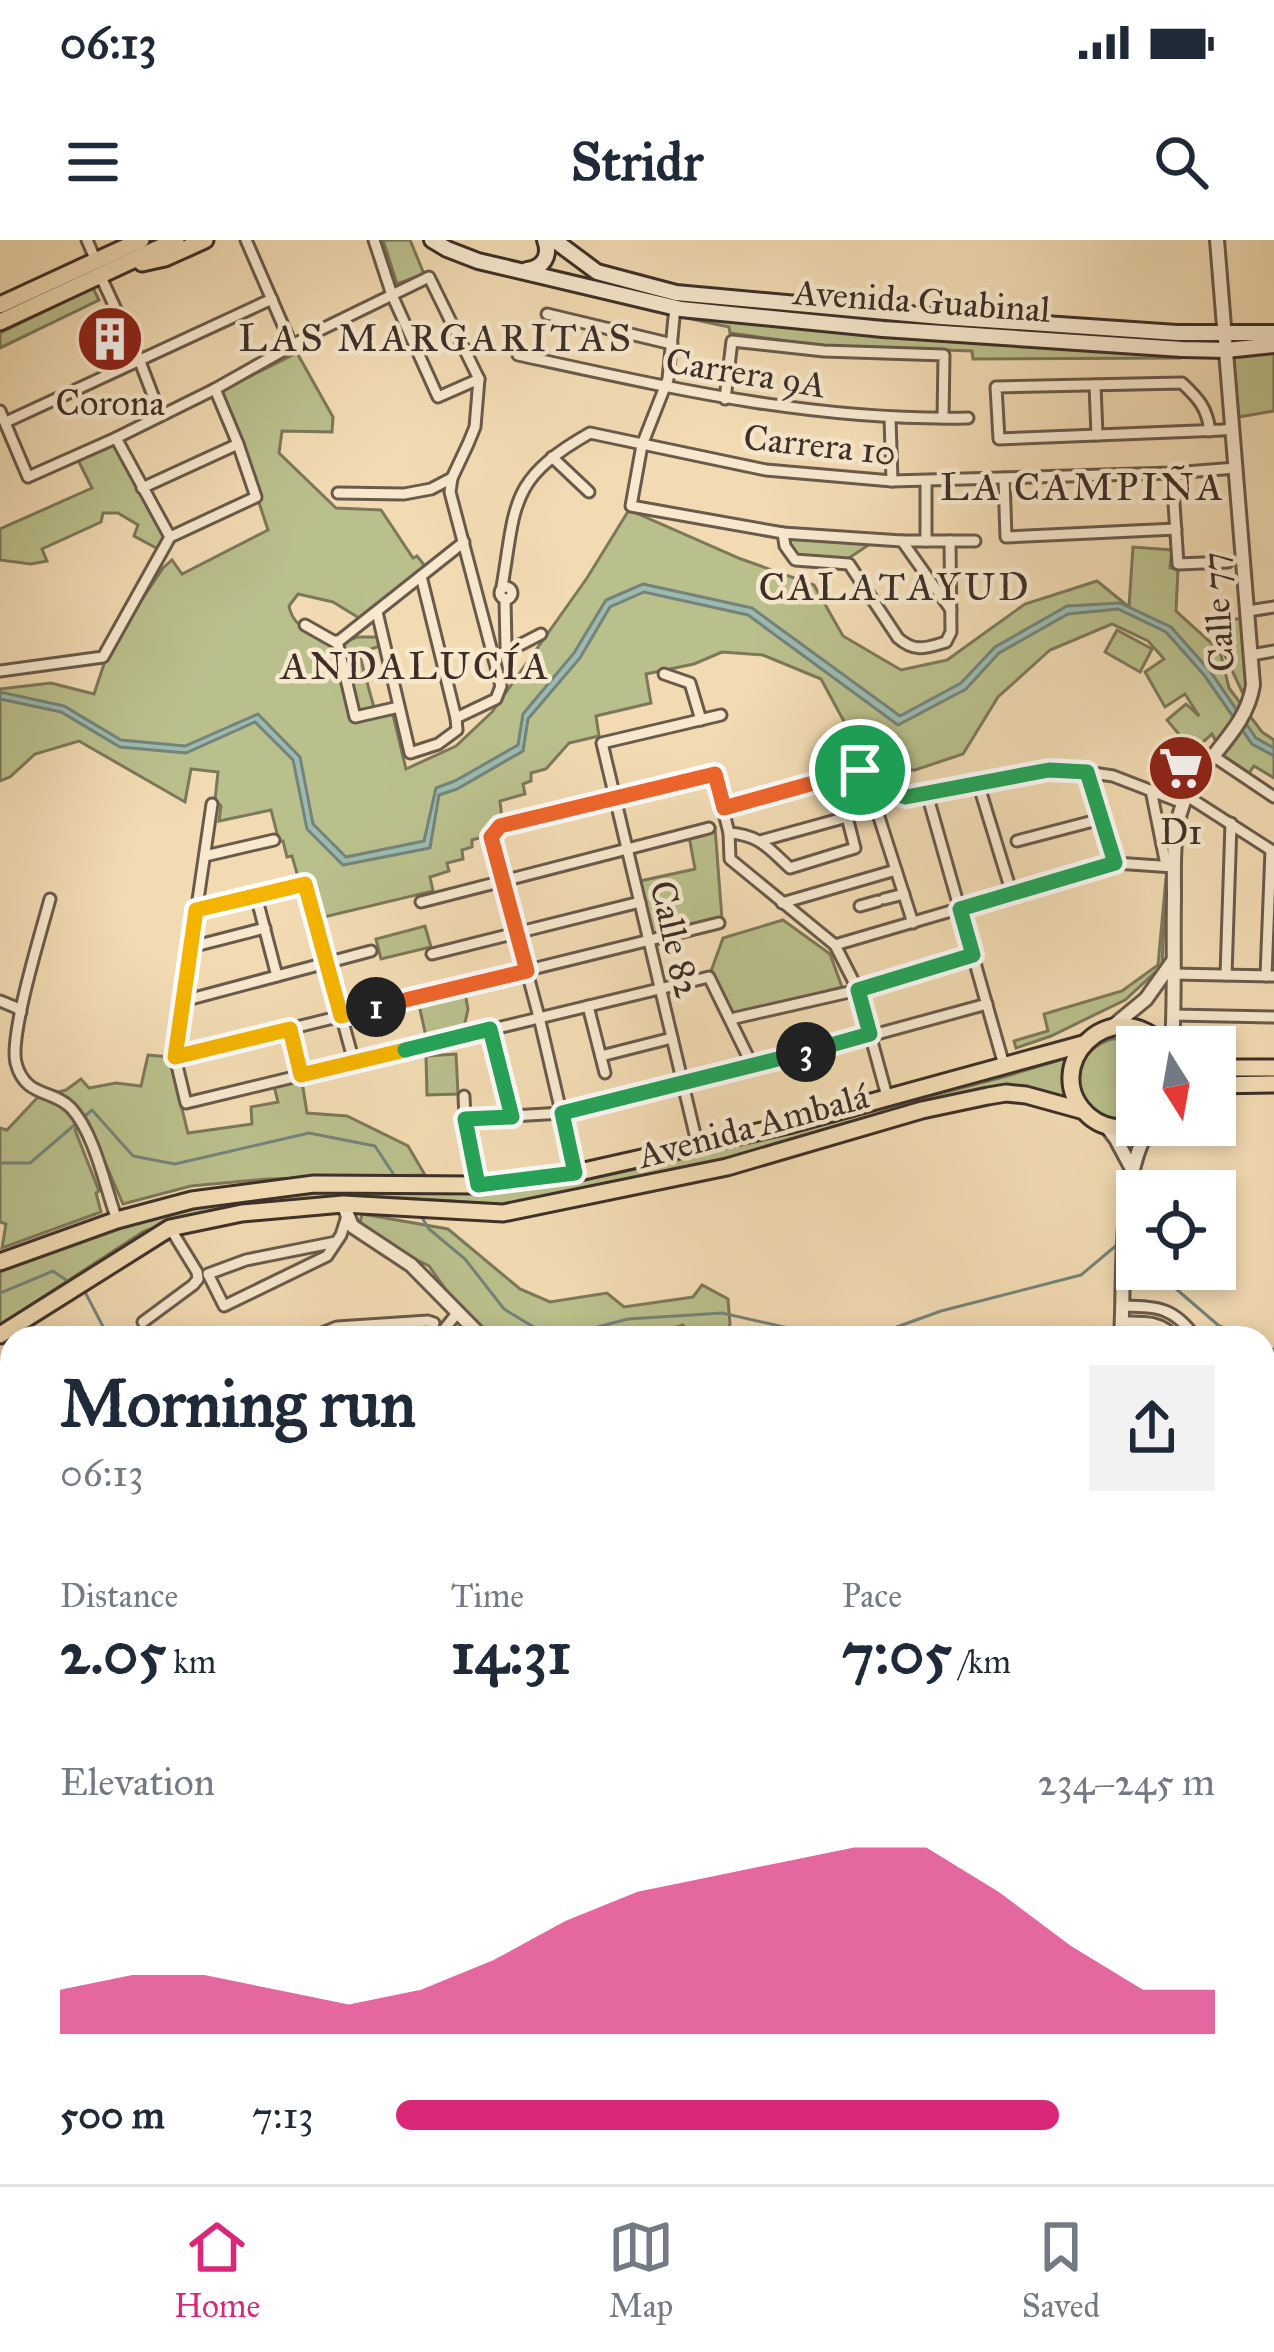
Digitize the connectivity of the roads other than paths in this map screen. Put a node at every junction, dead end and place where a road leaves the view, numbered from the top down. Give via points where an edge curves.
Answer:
1 (86, 240) edge
2 (176, 240) edge
3 (205, 240) edge
4 (246, 240) edge
5 (374, 240) edge
6 (432, 240) edge
7 (553, 240) edge
8 (1217, 240) edge
9 (136, 242) edge
10 (146, 263) junction
11 (184, 263) dead end
12 (121, 266) junction
13 (98, 268) junction
14 (515, 270) junction
15 (392, 296) junction
16 (272, 299) junction
17 (675, 300) junction
18 (0, 304) edge
19 (547, 314) dead end
20 (0, 322) edge
21 (1274, 333) edge
22 (1226, 342) junction
23 (672, 344) junction
24 (1274, 345) edge
25 (292, 346) junction
26 (518, 355) dead end
27 (139, 359) junction
28 (478, 379) junction
29 (1095, 385) junction
30 (666, 386) junction
31 (215, 388) junction
32 (725, 399) junction
33 (160, 414) junction
34 (3, 417) edge
35 (890, 418) junction
36 (944, 418) junction
37 (968, 418) dead end
38 (1233, 429) junction
39 (1210, 430) junction
40 (1097, 435) junction
41 (116, 438) junction
42 (238, 444) junction
43 (642, 445) junction
44 (552, 457) junction
45 (1236, 468) junction
46 (1172, 473) junction
47 (452, 478) junction
48 (1004, 478) junction
49 (892, 481) junction
50 (926, 481) junction
51 (142, 488) junction
52 (589, 492) dead end
53 (338, 493) dead end
54 (1176, 529) junction
55 (783, 533) junction
56 (170, 537) junction
57 (902, 541) junction
58 (923, 541) junction
59 (950, 541) junction
60 (975, 541) dead end
61 (464, 542) junction
62 (911, 553) junction
63 (1228, 562) dead end
64 (421, 576) junction
65 (1274, 607) edge
66 (951, 610) junction
67 (1248, 611) junction
68 (376, 612) junction
69 (305, 625) dead end
70 (541, 634) dead end
71 (337, 641) junction
72 (1274, 651) edge
73 (1251, 655) junction
74 (0, 671) edge
75 (664, 674) dead end
76 (399, 707) junction
77 (721, 715) dead end
78 (701, 720) junction
79 (457, 724) junction
80 (1215, 753) junction
81 (1087, 772) junction
82 (978, 783) junction
83 (869, 786) junction
84 (1151, 790) junction
85 (927, 794) junction
86 (615, 797) junction
87 (1274, 797) edge
88 (1185, 800) junction
89 (212, 804) dead end
90 (724, 808) junction
91 (1101, 819) junction
92 (1231, 823) junction
93 (709, 828) dead end
94 (729, 833) junction
95 (274, 840) dead end
96 (760, 841) junction
97 (1017, 841) dead end
98 (627, 849) junction
99 (1272, 851) edge
100 (205, 856) junction
101 (1115, 863) junction
102 (1170, 866) junction
103 (896, 871) junction
104 (502, 881) junction
105 (904, 894) junction
106 (1012, 894) junction
107 (256, 896) junction
108 (50, 899) dead end
109 (421, 902) dead end
110 (640, 902) junction
111 (782, 903) junction
112 (860, 906) dead end
113 (960, 909) junction
114 (196, 910) junction
115 (719, 923) dead end
116 (913, 923) junction
117 (265, 928) junction
118 (516, 932) junction
119 (649, 940) junction
120 (835, 945) junction
121 (191, 947) junction
122 (371, 951) dead end
123 (432, 954) dead end
124 (973, 955) junction
125 (326, 964) junction
126 (1173, 967) junction
127 (527, 971) junction
128 (1226, 975) junction
129 (277, 976) junction
130 (1270, 976) edge
131 (661, 988) junction
132 (858, 990) junction
133 (0, 1001) edge
134 (183, 1001) junction
135 (987, 1004) junction
136 (588, 1006) junction
137 (21, 1012) junction
138 (1173, 1015) junction
139 (341, 1016) junction
140 (1274, 1016) edge
141 (539, 1017) junction
142 (735, 1018) dead end
143 (1172, 1026) edge
144 (1112, 1027) junction
145 (1116, 1027) edge
146 (290, 1029) junction
147 (490, 1029) junction
148 (870, 1034) junction
149 (672, 1038) junction
150 (1083, 1045) junction
151 (601, 1056) junction
152 (175, 1057) junction
153 (354, 1062) junction
154 (1004, 1066) junction
155 (753, 1067) junction
156 (1274, 1068) edge
157 (1236, 1069) edge
158 (605, 1073) dead end
159 (301, 1075) junction
160 (683, 1083) junction
161 (1274, 1084) edge
162 (1236, 1085) edge
163 (464, 1096) dead end
164 (888, 1100) junction
165 (1084, 1111) junction
166 (562, 1113) junction
167 (512, 1117) junction
168 (465, 1119) junction
169 (1107, 1127) junction
170 (1116, 1129) edge
171 (1139, 1146) edge
172 (698, 1147) junction
173 (1132, 1169) junction
174 (575, 1173) junction
175 (478, 1185) junction
176 (345, 1210) junction
177 (118, 1220) junction
178 (170, 1228) junction
179 (339, 1238) junction
180 (0, 1262) edge
181 (1123, 1306) junction
182 (454, 1308) junction
183 (142, 1322) dead end
184 (388, 1322) junction
185 (1122, 1322) junction
186 (15, 1326) edge
187 (368, 1326) edge
188 (388, 1326) edge
189 (411, 1326) edge
190 (442, 1326) edge
191 (471, 1326) edge
192 (1122, 1326) edge
193 (1160, 1326) edge
194 (1187, 1326) edge

1 - 13 street
2 - 12 main road
3 - 10 main road
4 - 16 street
5 - 15 street
6 - 14 main road, Avenida Guabinal
7 - 14 main road via 541,265
7 - 17 main road, Avenida Guabinal via 597,272
8 - 22 street, Calle 77
9 - 13 main road
10 - 11 main road
10 - 12 main road
12 - 13 main road
13 - 18 main road
13 - 20 main road
13 - 27 street
14 - 17 main road, Avenida Guabinal
15 - 25 street
15 - 28 street via 429,277
15 - 28 street via 438,397
16 - 25 street
16 - 27 street
17 - 22 main road, Avenida Guabinal via 883,329
17 - 23 street
19 - 23 street
21 - 22 main road, Avenida Guabinal
22 - 24 main road, Avenida Guabinal
22 - 38 street, Calle 77
23 - 30 street
25 - 31 street
26 - 30 street, Carrera 9A
27 - 33 street
27 - 34 street
28 - 47 street via 475,427
29 - 39 street via 1182,383 1207,410
29 - 40 street
29 - 40 street via 996,387 999,439
30 - 32 street, Carrera 9A
30 - 43 street
31 - 33 street
31 - 42 street
32 - 35 street, Carrera 9A
32 - 36 street via 732,341 944,355
33 - 41 street
34 - 41 street via 28,477
35 - 36 street, Carrera 9A
35 - 49 street
36 - 37 street, Carrera 9A
38 - 39 street
38 - 45 street, Calle 77
39 - 40 street
41 - 51 street
42 - 51 street
42 - 56 street via 256,496
43 - 44 street, Carrera 10 via 590,433
43 - 49 street, Carrera 10 via 766,470
43 - 55 street via 631,506
44 - 52 street
44 - 70 street via 516,501 504,593 506,647
45 - 46 street, Carrera 10
45 - 67 street, Calle 77
46 - 48 street, Carrera 10
46 - 54 street
47 - 53 street via 419,493
47 - 61 street
48 - 50 street, Carrera 10
48 - 54 street via 1006,537
49 - 50 street, Carrera 10
50 - 58 street
51 - 56 street
54 - 63 street via 1178,564
55 - 57 street
55 - 66 street via 795,560 849,564 898,638 918,650 946,642
56 - 74 street via 103,657
57 - 58 street
57 - 62 street
58 - 59 street
58 - 62 street
59 - 60 street
59 - 66 street
61 - 64 street
61 - 79 street via 501,686 496,699
62 - 66 street
64 - 68 street
64 - 79 street
65 - 67 street
67 - 73 street, Calle 77
68 - 71 street
68 - 76 street
69 - 71 street
71 - 76 street via 356,717
72 - 73 street
73 - 80 street, Calle 77 via 1246,709
75 - 78 street via 690,683
76 - 79 street via 410,754 438,744
77 - 78 street
78 - 86 street, Calle 82 via 602,743
80 - 87 street
80 - 88 street, Calle 77
81 - 82 street
81 - 84 street
81 - 91 street
82 - 85 street
82 - 106 street
83 - 85 street
83 - 90 street via 860,770
83 - 103 street
84 - 88 street
84 - 102 street
85 - 113 street
86 - 90 street via 715,774
86 - 98 street, Calle 82
86 - 104 street via 500,826 491,837
88 - 92 street
88 - 102 street, Calle 77
89 - 100 street
90 - 94 street
91 - 97 street
91 - 101 street
92 - 99 street
92 - 128 street
93 - 98 street
94 - 96 street
94 - 111 street via 730,859
95 - 100 street
96 - 96 street via 790,868 856,848 847,817
98 - 104 street
98 - 110 street, Calle 82
99 - 130 street
100 - 114 street
101 - 102 street
101 - 106 street
102 - 126 street, Calle 77
103 - 105 street
103 - 111 street
104 - 109 street
104 - 118 street
105 - 112 street
105 - 116 street
106 - 113 street
107 - 114 street
107 - 117 street
107 - 125 street via 305,884
108 - 137 street
110 - 118 street
110 - 119 street, Calle 82
111 - 120 street
113 - 116 street
113 - 124 street
114 - 121 street
115 - 119 street
116 - 120 street
117 - 121 street
117 - 129 street
118 - 123 street
118 - 127 street
119 - 127 street
119 - 131 street, Calle 82
120 - 132 street
121 - 134 street
122 - 125 street
124 - 132 street
124 - 135 street
125 - 129 street
125 - 139 street
126 - 128 street
126 - 138 street, Calle 77
126 - 144 street
127 - 139 street
127 - 141 street
128 - 130 street
129 - 134 street
131 - 136 street
131 - 149 street, Calle 82
131 - 155 street via 709,977
132 - 142 street
132 - 148 street
133 - 137 street
134 - 152 street
135 - 148 street
135 - 154 street
136 - 141 street
136 - 151 street
137 - 177 street via 17,1068 35,1090 70,1105
138 - 140 street
138 - 143 street, Calle 77
139 - 146 street
139 - 153 street
141 - 147 street
141 - 166 street
144 - 145 main road
144 - 150 main road, Avenida Ambalá
146 - 152 street
146 - 159 street
147 - 153 street
147 - 167 street
148 - 155 street
148 - 164 street
149 - 151 street
149 - 160 street, Calle 82
150 - 154 main road, Avenida Ambalá
150 - 165 main road via 1072,1071
151 - 158 street
152 - 159 street via 185,1103
153 - 159 street
154 - 164 main road, Avenida Ambalá
155 - 160 street
156 - 157 main road
160 - 166 street
160 - 172 street, Calle 82
161 - 162 main road
163 - 168 street
164 - 172 main road, Avenida Ambalá
165 - 169 main road, Avenida Ambalá
165 - 176 main road, Avenida Ambalá via 1006,1093 727,1167 503,1214
166 - 167 street
166 - 174 street
167 - 168 street
168 - 175 street
169 - 170 main road
169 - 173 street
171 - 173 street
172 - 174 main road, Avenida Ambalá
173 - 181 street
174 - 175 main road, Avenida Ambalá
175 - 177 main road, Avenida Ambalá via 314,1184 192,1200
176 - 178 main road, Avenida Ambalá via 242,1213
176 - 179 street
176 - 182 street via 352,1226 411,1265
177 - 180 main road, Avenida Ambalá
178 - 183 street via 198,1279
178 - 186 main road, Avenida Ambalá
179 - 179 street via 327,1256 224,1306 208,1274
181 - 185 street
181 - 194 street via 1168,1310
182 - 190 street
182 - 191 street
184 - 187 street
184 - 188 street
184 - 189 street
185 - 192 street
185 - 193 street

